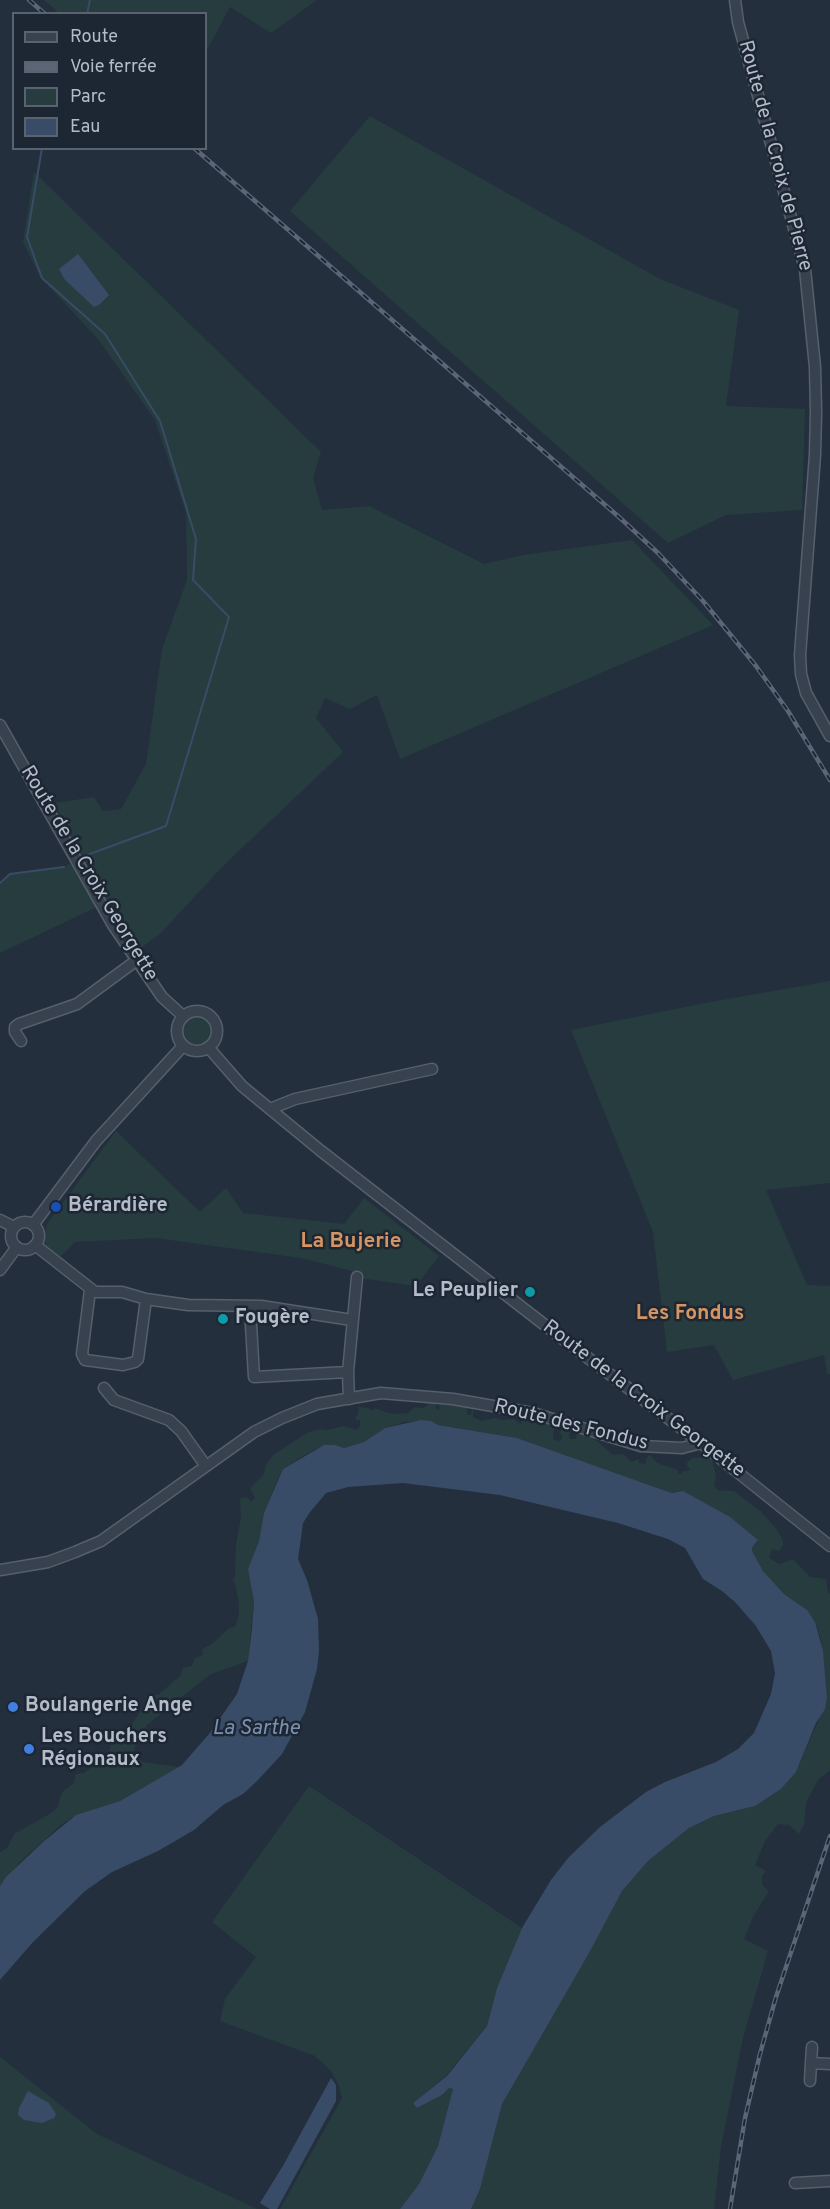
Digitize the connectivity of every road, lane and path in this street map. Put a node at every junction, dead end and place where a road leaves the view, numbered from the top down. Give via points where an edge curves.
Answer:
1 (735, 0) edge
2 (0, 725) edge
3 (830, 736) edge
4 (137, 960) junction
5 (183, 1016) junction
6 (21, 1041) dead end
7 (183, 1046) junction
8 (208, 1047) junction
9 (432, 1069) dead end
10 (270, 1109) junction
11 (0, 1220) edge
12 (33, 1225) junction
13 (14, 1227) junction
14 (35, 1245) junction
15 (17, 1247) junction
16 (0, 1270) edge
17 (357, 1277) dead end
18 (90, 1290) junction
19 (146, 1299) junction
20 (250, 1307) junction
21 (352, 1320) junction
22 (348, 1372) junction
23 (104, 1388) dead end
24 (349, 1399) junction
25 (701, 1443) junction
26 (206, 1466) junction
27 (830, 1546) edge
28 (1, 1570) edge
29 (812, 2047) dead end
30 (811, 2063) junction
31 (830, 2064) edge
32 (810, 2081) dead end
33 (830, 2181) edge
34 (795, 2183) dead end

1 - 3 street, Route de la Croix de Pierre via 805,269 816,412 801,674
2 - 4 street, Route de la Croix Georgette via 113,925
4 - 5 street, Route de la Croix Georgette via 162,997
4 - 6 street via 77,1004 19,1024 15,1032
5 - 7 street via 177,1028
5 - 8 street via 196,1011 212,1018 216,1036
7 - 8 street via 195,1051
7 - 12 street via 96,1141
8 - 10 street, Route de la Croix Georgette via 242,1086
9 - 10 street via 295,1099
10 - 25 street, Route de la Croix Georgette via 416,1226
11 - 13 street
12 - 13 street via 25,1222
12 - 14 street via 38,1233
13 - 15 street via 11,1239
14 - 15 street via 27,1250
14 - 18 street
15 - 16 street
17 - 21 street
18 - 19 street via 122,1292
18 - 19 street via 82,1354 85,1360 123,1365 138,1359
19 - 20 street
20 - 21 street
20 - 22 street via 254,1377
21 - 22 street
22 - 24 street
23 - 26 street via 114,1400 169,1420
24 - 25 street, Route des Fondus via 381,1393 433,1396 533,1413 641,1446 682,1448
24 - 26 street, Route des Fondus via 317,1404 282,1418 254,1432
25 - 27 street, Route de la Croix Georgette
26 - 28 street, Route des Fondus via 101,1540 63,1557
29 - 30 street
30 - 31 street
30 - 32 street
33 - 34 street

